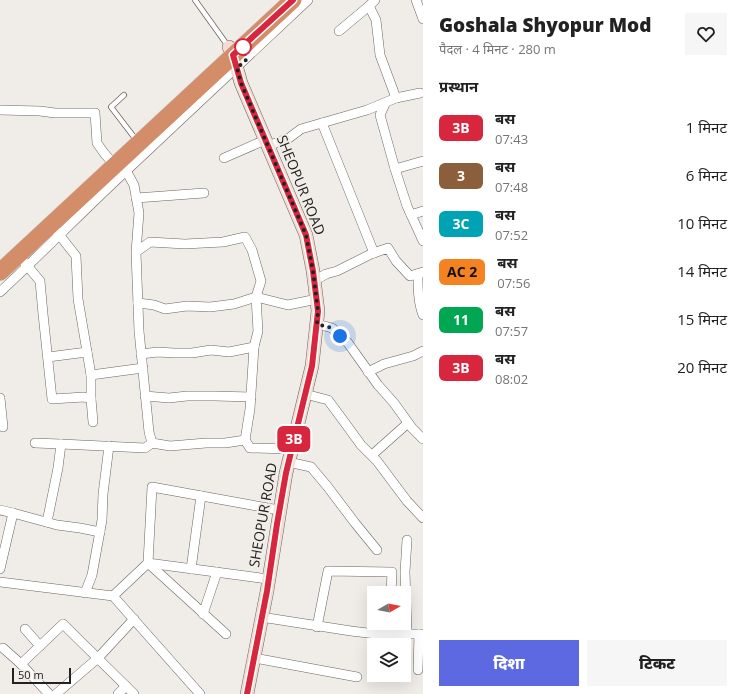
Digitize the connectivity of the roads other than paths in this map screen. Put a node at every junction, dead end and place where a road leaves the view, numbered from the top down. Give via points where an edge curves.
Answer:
1 (195, 0) edge
2 (280, 0) edge
3 (293, 0) edge
4 (308, 0) edge
5 (416, 0) edge
6 (372, 3) edge
7 (423, 19) edge
8 (339, 31) dead end
9 (233, 57) junction
10 (420, 93) dead end
11 (124, 95) dead end
12 (396, 98) junction
13 (385, 104) junction
14 (0, 110) edge
15 (322, 123) junction
16 (134, 137) junction
17 (267, 143) junction
18 (224, 158) dead end
19 (423, 161) edge
20 (119, 164) junction
21 (395, 169) junction
22 (204, 193) dead end
23 (136, 198) junction
24 (423, 211) edge
25 (411, 215) junction
26 (55, 230) junction
27 (423, 241) edge
28 (136, 252) junction
29 (374, 253) junction
30 (22, 261) junction
31 (0, 262) edge
32 (0, 272) edge
33 (420, 273) edge
34 (314, 281) junction
35 (0, 292) edge
36 (256, 297) junction
37 (317, 299) junction
38 (138, 303) junction
39 (423, 315) edge
40 (317, 324) junction
41 (254, 347) junction
42 (423, 351) edge
43 (87, 352) junction
44 (141, 354) junction
45 (48, 357) junction
46 (143, 368) junction
47 (368, 372) junction
48 (91, 375) junction
49 (305, 394) junction
50 (146, 396) junction
51 (251, 397) junction
52 (0, 398) edge
53 (91, 399) junction
54 (94, 422) dead end
55 (408, 423) junction
56 (3, 427) dead end
57 (423, 439) edge
58 (246, 440) junction
59 (35, 443) dead end
60 (152, 443) junction
61 (61, 444) junction
62 (109, 446) junction
63 (292, 449) junction
64 (372, 455) junction
65 (288, 462) junction
66 (201, 496) junction
67 (0, 510) edge
68 (279, 510) junction
69 (13, 513) junction
70 (423, 518) edge
71 (46, 522) junction
72 (100, 532) junction
73 (407, 540) dead end
74 (377, 550) dead end
75 (148, 563) junction
76 (0, 569) edge
77 (191, 569) junction
78 (217, 572) junction
79 (268, 579) junction
80 (0, 582) edge
81 (391, 586) edge
82 (85, 593) junction
83 (113, 596) junction
84 (204, 614) junction
85 (262, 617) junction
86 (134, 619) junction
87 (317, 626) junction
88 (25, 629) dead end
89 (388, 630) edge
90 (226, 634) dead end
91 (388, 634) junction
92 (407, 634) junction
93 (421, 634) edge
94 (40, 646) junction
95 (3, 648) dead end
96 (98, 658) junction
97 (254, 658) junction
98 (21, 664) junction
99 (418, 670) dead end
100 (357, 677) dead end
101 (126, 686) junction
102 (49, 694) edge
103 (56, 694) edge
104 (118, 694) edge
105 (134, 694) edge
106 (200, 694) edge
107 (246, 694) edge

1 - 9 lane
2 - 9 highway
3 - 9 highway
4 - 9 street
5 - 7 street
6 - 8 street
6 - 12 street via 380,55
9 - 16 highway
9 - 17 street, SHEOPUR ROAD via 241,83
9 - 20 highway
10 - 12 street
11 - 16 lane via 111,107
12 - 13 street
13 - 15 street
13 - 21 street via 380,115
14 - 20 street via 95,113 97,143 104,153
15 - 17 street via 301,129 288,138
15 - 29 street
16 - 20 highway
17 - 18 street
17 - 34 street, SHEOPUR ROAD via 306,235
19 - 21 street
20 - 23 street via 134,185
20 - 26 highway
20 - 31 highway
21 - 25 street
22 - 23 street
23 - 28 street via 139,213
24 - 25 street
25 - 27 street
26 - 30 highway
26 - 43 street via 76,256 78,299
28 - 36 street via 150,242 224,242 245,237 252,250 261,282
28 - 38 street
29 - 33 street via 388,248 410,276
29 - 34 street
30 - 32 highway
30 - 35 street
30 - 45 street via 40,282
33 - 39 street via 418,288
34 - 37 street, SHEOPUR ROAD
36 - 37 street via 288,305
36 - 38 street via 234,304 210,307 164,309
36 - 41 street via 258,331
37 - 40 street, SHEOPUR ROAD
38 - 44 street
40 - 47 street via 332,328 348,343
40 - 49 street, SHEOPUR ROAD via 312,366
41 - 44 street via 229,352 211,350
41 - 51 street
42 - 47 street
43 - 45 street
43 - 48 street
44 - 46 street
45 - 53 street via 52,399
46 - 48 street
46 - 50 street
47 - 55 street
48 - 53 street
49 - 63 street, SHEOPUR ROAD
49 - 64 street via 328,400
50 - 51 street
50 - 60 street
51 - 58 street
52 - 56 street
53 - 54 street
55 - 57 street
55 - 64 street
58 - 60 street via 170,446
58 - 63 street via 250,448
59 - 61 street
60 - 62 street via 145,448
61 - 62 street
61 - 71 street
62 - 72 street
63 - 65 street, SHEOPUR ROAD
64 - 70 street
65 - 68 street, SHEOPUR ROAD
65 - 74 street via 311,467
66 - 68 street
66 - 75 street via 152,487
66 - 77 street
67 - 69 street
68 - 79 street, SHEOPUR ROAD
69 - 71 street
69 - 76 street
71 - 72 street
72 - 82 street via 92,575
73 - 92 street
75 - 77 street
75 - 83 street
75 - 84 street
77 - 78 street
78 - 79 street
78 - 84 street
79 - 85 street, SHEOPUR ROAD
80 - 82 street
81 - 87 street via 392,572 328,571
82 - 83 street
83 - 86 street
84 - 90 street
85 - 87 street
85 - 97 street, SHEOPUR ROAD
86 - 96 street
86 - 106 street
87 - 91 street
88 - 94 street
89 - 91 street
91 - 92 street
92 - 93 street
93 - 99 street
94 - 96 street via 62,624
94 - 98 street
95 - 98 street
96 - 101 street
96 - 103 street
97 - 100 street
97 - 107 street, SHEOPUR ROAD
98 - 102 street
101 - 104 street
101 - 105 street

